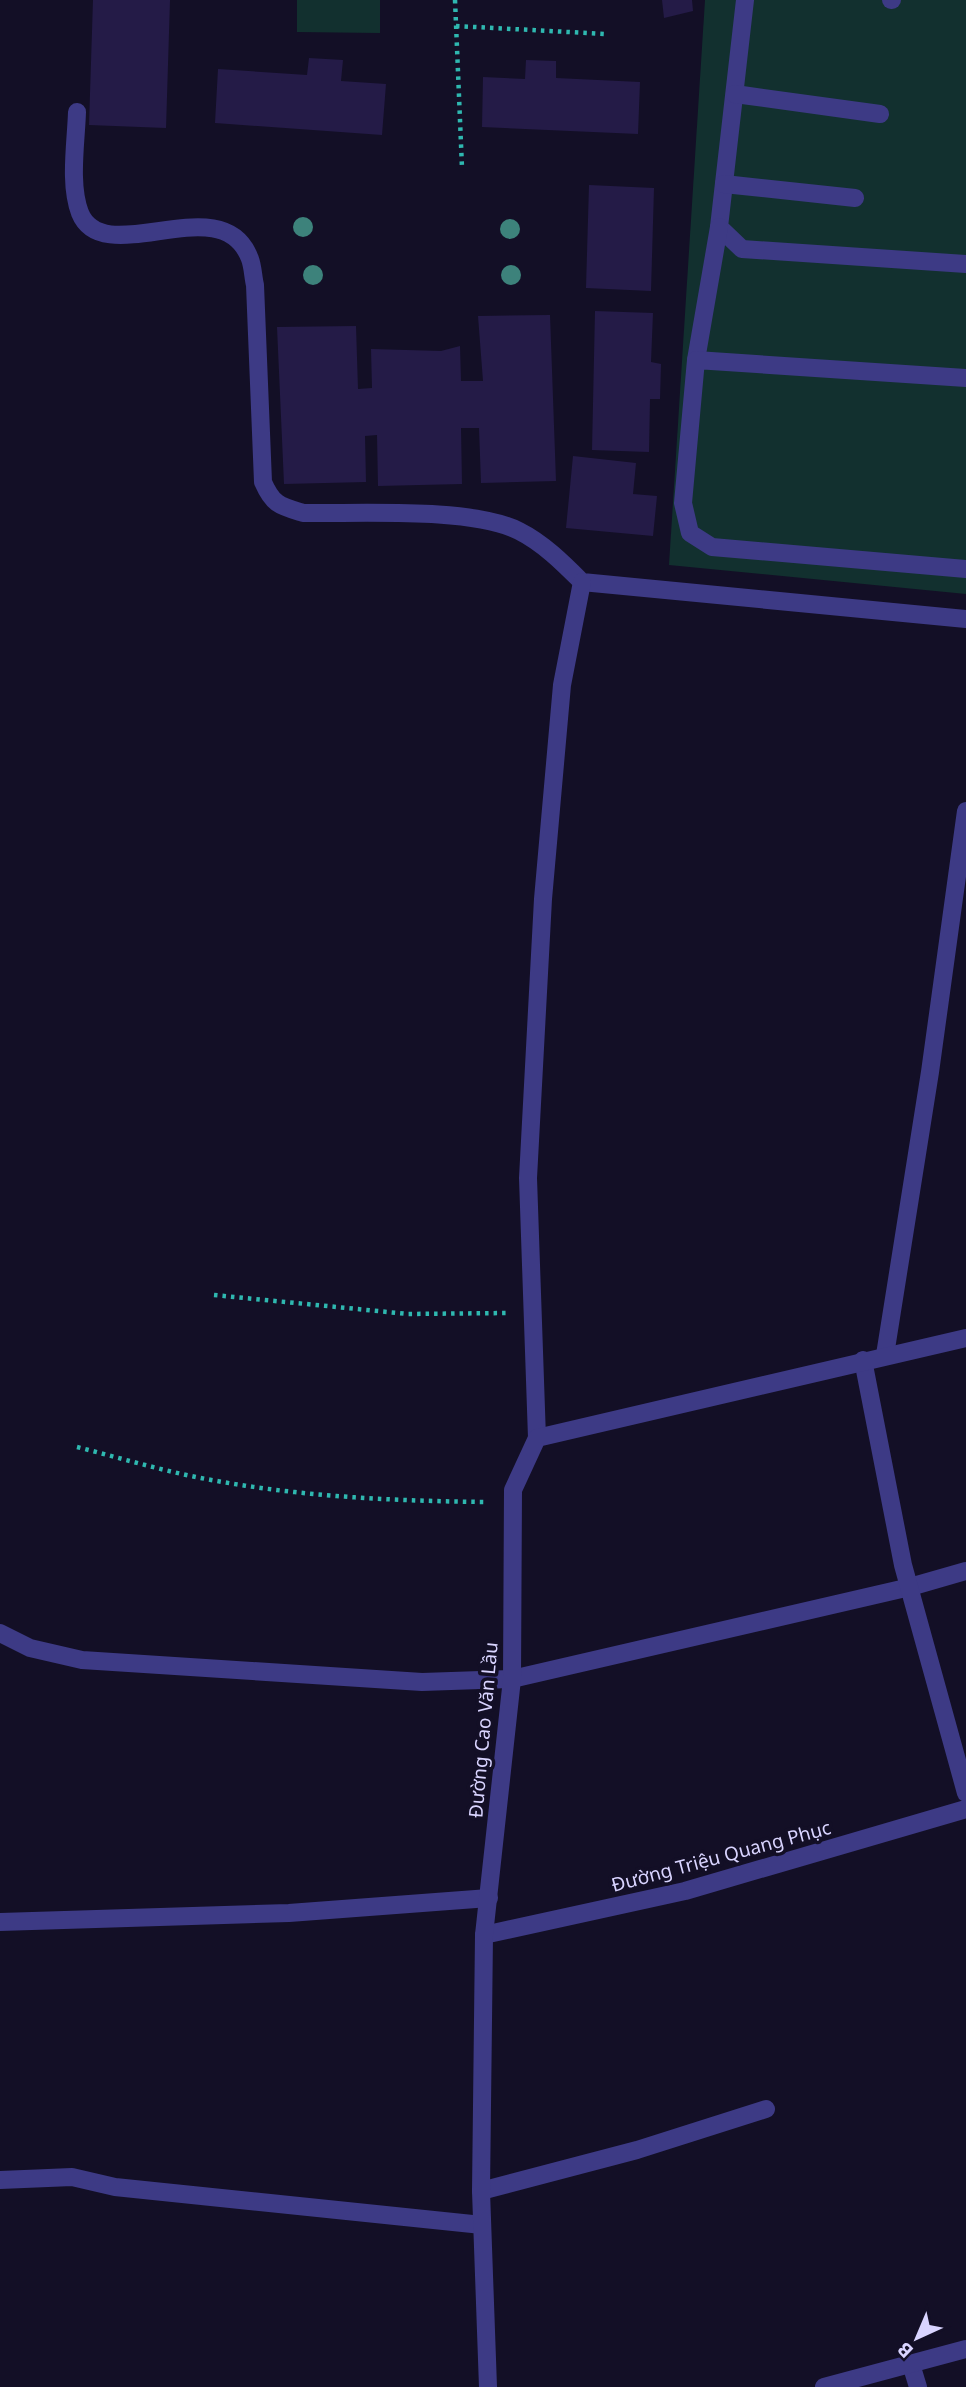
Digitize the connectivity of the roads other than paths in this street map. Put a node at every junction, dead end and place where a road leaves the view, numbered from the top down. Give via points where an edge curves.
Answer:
1 (746, 0) edge
2 (735, 94) junction
3 (76, 112) dead end
4 (880, 114) dead end
5 (724, 184) junction
6 (855, 198) dead end
7 (719, 227) junction
8 (966, 264) edge
9 (696, 360) junction
10 (966, 378) edge
11 (966, 569) edge
12 (582, 582) junction
13 (966, 619) edge
14 (966, 811) edge
15 (964, 843) edge
16 (966, 1338) edge
17 (885, 1355) junction
18 (863, 1360) junction
19 (537, 1438) junction
20 (966, 1571) edge
21 (910, 1587) junction
22 (0, 1633) edge
23 (512, 1679) junction
24 (966, 1793) edge
25 (966, 1809) edge
26 (489, 1899) junction
27 (0, 1922) edge
28 (484, 1934) junction
29 (766, 2109) dead end
30 (0, 2180) edge
31 (481, 2191) junction
32 (482, 2225) junction
33 (966, 2349) edge
34 (911, 2364) junction
35 (488, 2387) edge
36 (824, 2387) edge
37 (918, 2387) edge

1 - 2 street
2 - 4 street
2 - 5 street
3 - 12 street via 75,196 91,230 108,236 204,227 240,242 250,258 263,482 270,499 303,513 474,517 518,531 559,559
5 - 6 street
5 - 7 street
7 - 8 street via 742,249
7 - 9 street
9 - 10 street
9 - 11 street via 684,503 690,533 712,548
12 - 13 street
12 - 19 street via 562,685 543,899 528,1178
14 - 15 street
15 - 17 street
16 - 17 street
17 - 18 street
18 - 19 street
18 - 21 street
19 - 23 street, Đường Cao Văn Lầu via 513,1490
20 - 21 street
21 - 23 street
21 - 24 street
22 - 23 street via 30,1648 82,1660 422,1682
23 - 26 street, Đường Cao Văn Lầu
25 - 28 street, Đường Triệu Quang Phục via 685,1891
26 - 27 street via 289,1913
26 - 28 street, Đường Cao Văn Lầu
28 - 31 street, Đường Cao Văn Lầu
29 - 31 street via 637,2150
30 - 32 street via 72,2177 115,2187
31 - 32 street, Đường Cao Văn Lầu
32 - 35 street, Đường Cao Văn Lầu
33 - 34 street
34 - 36 street
34 - 37 street

